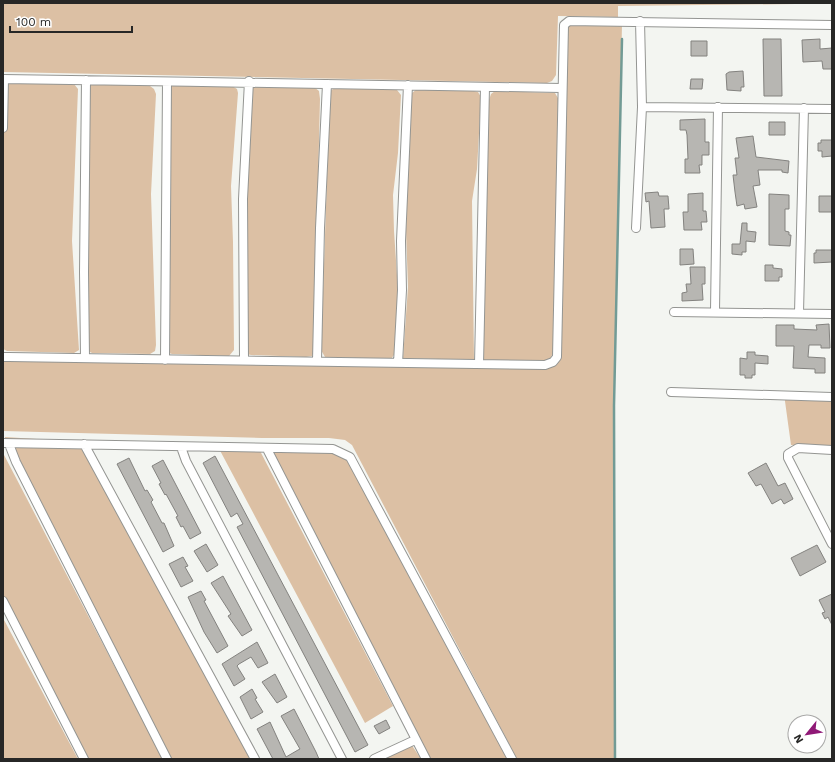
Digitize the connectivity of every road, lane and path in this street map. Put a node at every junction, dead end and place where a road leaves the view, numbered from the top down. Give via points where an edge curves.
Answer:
1 (640, 21) junction
2 (832, 25) edge
3 (4, 79) edge
4 (86, 80) junction
5 (249, 81) junction
6 (167, 82) junction
7 (327, 84) junction
8 (408, 85) junction
9 (485, 87) junction
10 (561, 88) junction
11 (718, 107) junction
12 (642, 108) junction
13 (804, 108) junction
14 (832, 109) edge
15 (3, 128) edge
16 (636, 228) dead end
17 (715, 311) junction
18 (674, 312) dead end
19 (799, 313) junction
20 (832, 314) edge
21 (3, 357) edge
22 (85, 358) junction
23 (244, 359) junction
24 (165, 360) junction
25 (318, 361) junction
26 (398, 363) junction
27 (479, 364) junction
28 (671, 392) dead end
29 (832, 397) edge
30 (6, 444) edge
31 (84, 444) junction
32 (181, 447) junction
33 (267, 449) junction
34 (832, 450) edge
35 (832, 544) edge
36 (3, 601) edge
37 (415, 740) junction
38 (84, 759) edge
39 (167, 759) edge
40 (255, 759) edge
41 (342, 759) edge
42 (374, 759) edge
43 (426, 759) edge
44 (512, 759) edge

1 - 2 street
1 - 10 street via 569,21 564,25
1 - 12 street
3 - 4 street
3 - 15 street
4 - 6 street
4 - 22 street
5 - 6 street
5 - 7 street
5 - 23 street via 243,199
6 - 24 street
7 - 8 street
7 - 25 street via 320,228
8 - 9 street
8 - 26 street
9 - 10 street
9 - 27 street
10 - 27 street via 557,357 545,366
11 - 12 street
11 - 13 street
11 - 17 street
12 - 16 street
13 - 14 street
13 - 19 street
17 - 18 street
17 - 19 street
19 - 20 street
21 - 22 street
22 - 24 street
23 - 24 street
23 - 25 street
25 - 26 street
26 - 27 street
28 - 29 street
30 - 31 street
30 - 39 street
31 - 32 street
31 - 40 street
32 - 33 street
32 - 41 street
33 - 37 street
33 - 44 street via 333,449 350,457
34 - 35 street via 798,448 788,454
36 - 38 street
37 - 42 street
37 - 43 street

